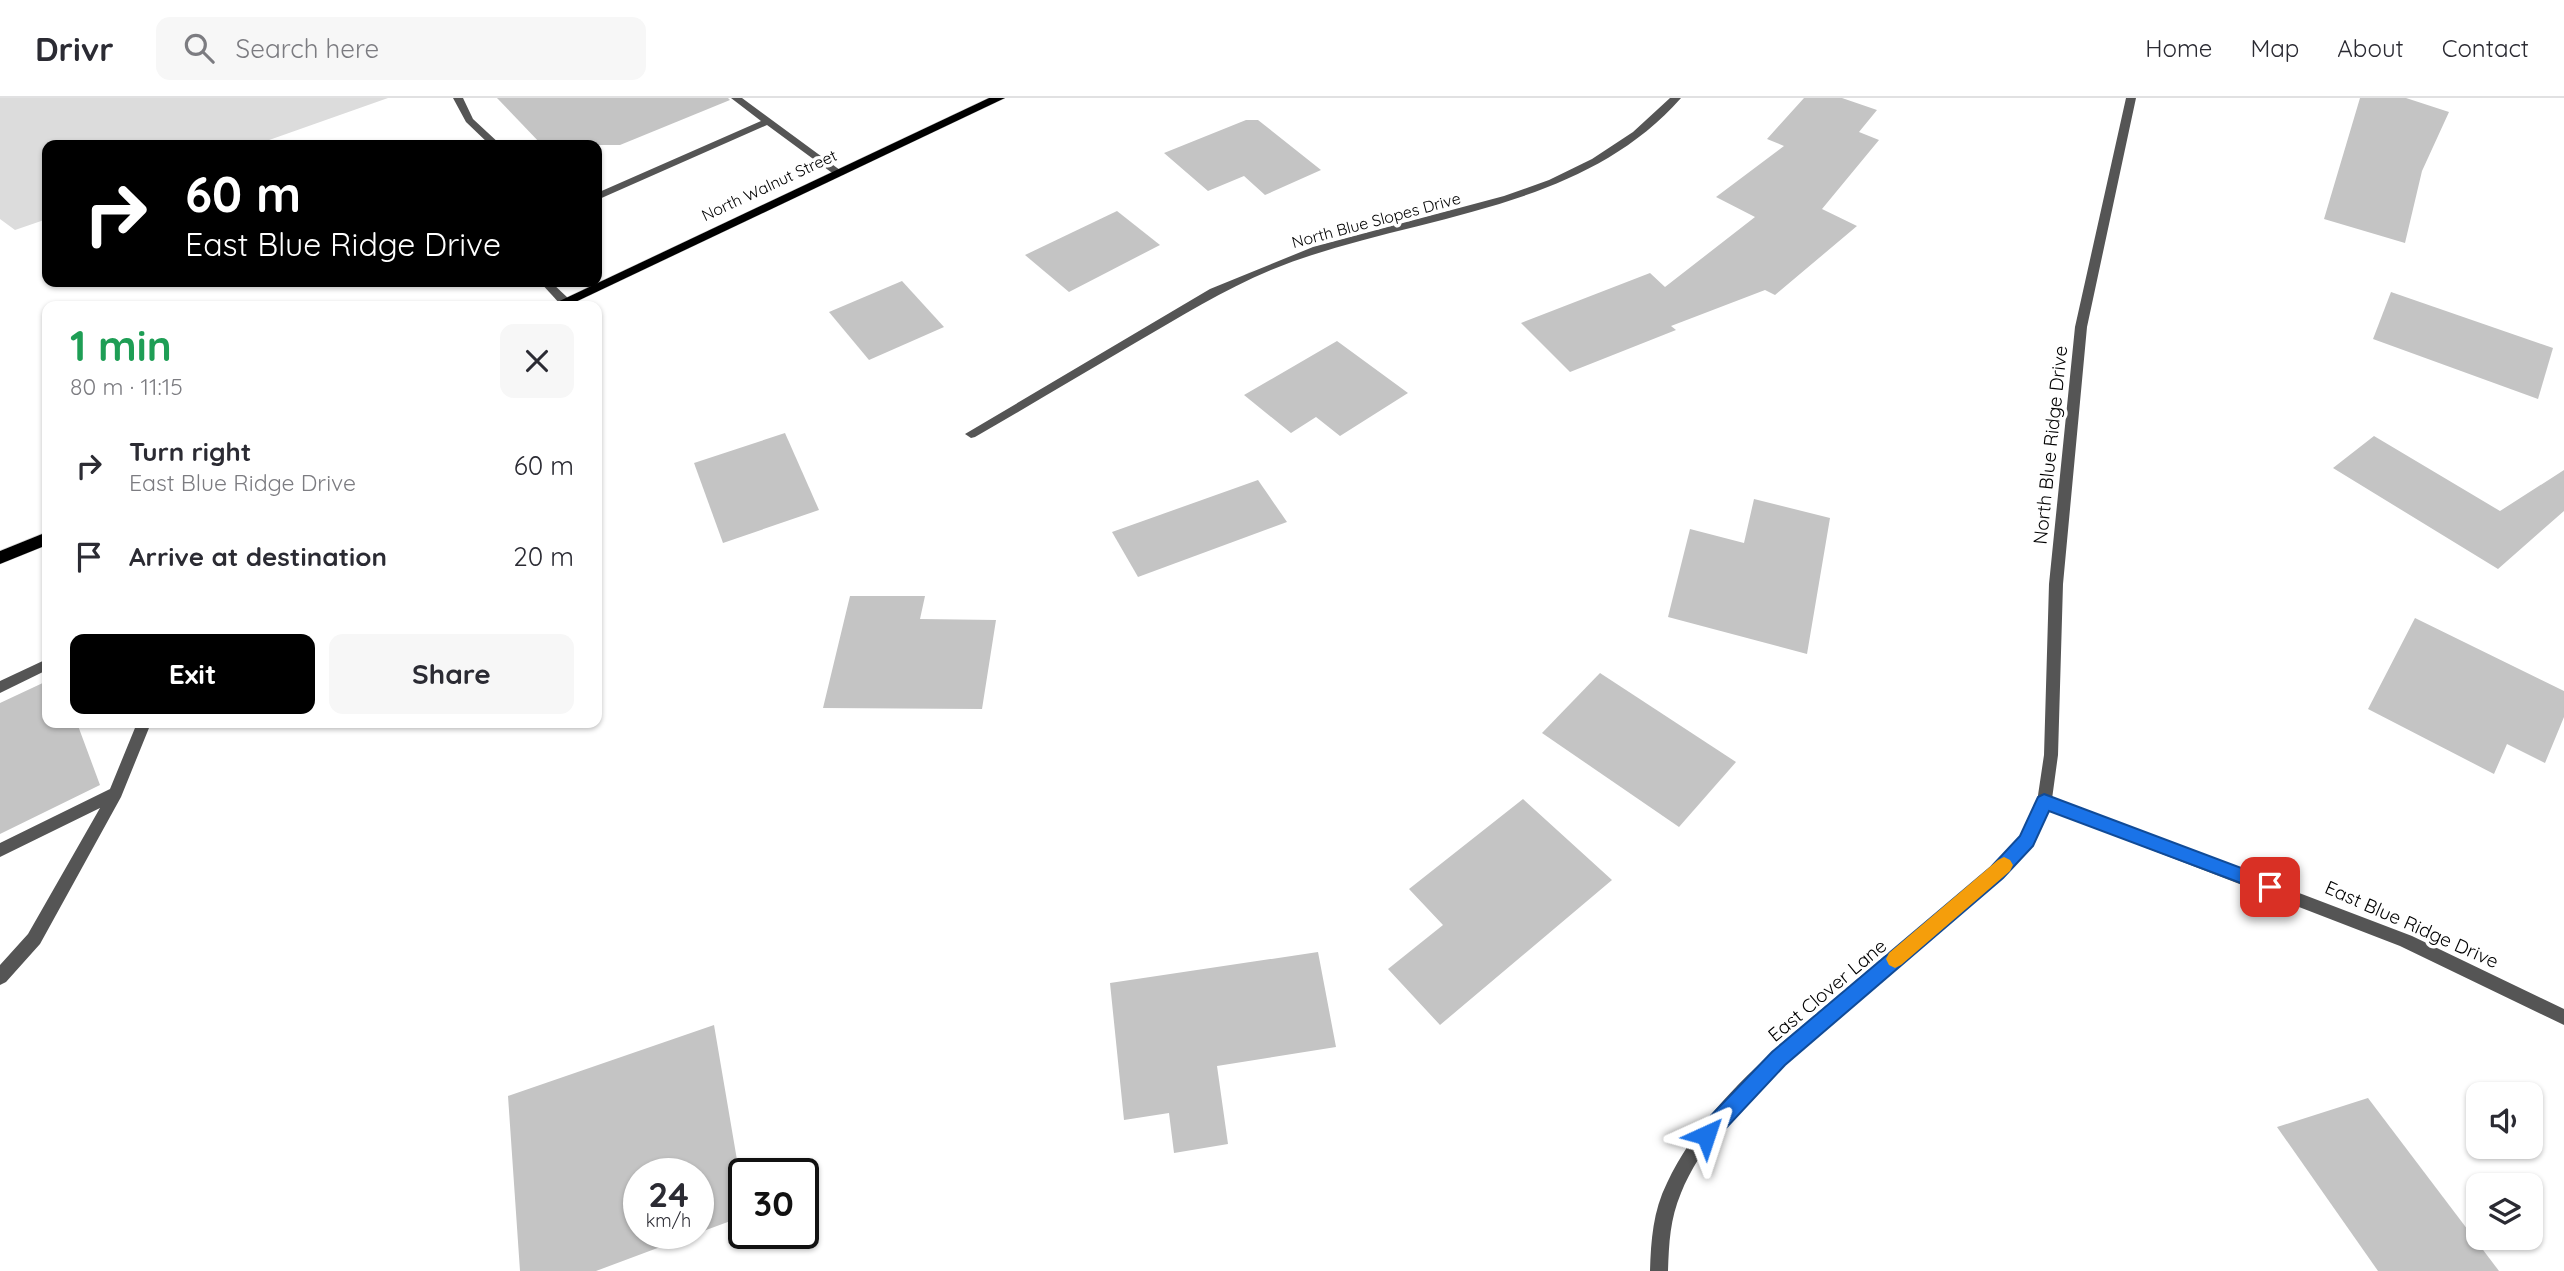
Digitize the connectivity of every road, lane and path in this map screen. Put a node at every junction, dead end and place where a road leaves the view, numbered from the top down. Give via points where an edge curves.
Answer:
1 (458, 98) edge
2 (736, 98) edge
3 (999, 98) edge
4 (1676, 98) edge
5 (2132, 98) edge
6 (768, 121) junction
7 (491, 140) edge
8 (839, 173) junction
9 (602, 195) edge
10 (602, 285) edge
11 (597, 287) edge
12 (567, 301) edge
13 (971, 434) dead end
14 (42, 540) edge
15 (0, 558) edge
16 (42, 666) edge
17 (0, 687) edge
18 (142, 728) edge
19 (116, 793) junction
20 (2044, 802) junction
21 (0, 850) edge
22 (0, 977) edge
23 (2564, 1017) edge
24 (1659, 1271) edge

1 - 7 street via 469,120
2 - 6 street
3 - 8 main road, North Walnut Street
4 - 13 street, North Blue Slopes Drive via 1612,153 1563,180 1509,200 1319,249 1255,272
5 - 20 street, North Blue Ridge Drive via 2081,327 2056,584 2051,755
6 - 8 street
6 - 9 street
8 - 10 main road, North Walnut Street
11 - 12 main road, North Walnut Street
14 - 15 main road
16 - 17 street
18 - 19 street
19 - 21 street
19 - 22 street via 34,939
20 - 23 street, East Blue Ridge Drive via 2406,941
20 - 24 street, East Clover Lane via 2026,841 1997,873 1778,1058 1706,1135 1678,1179 1663,1217

